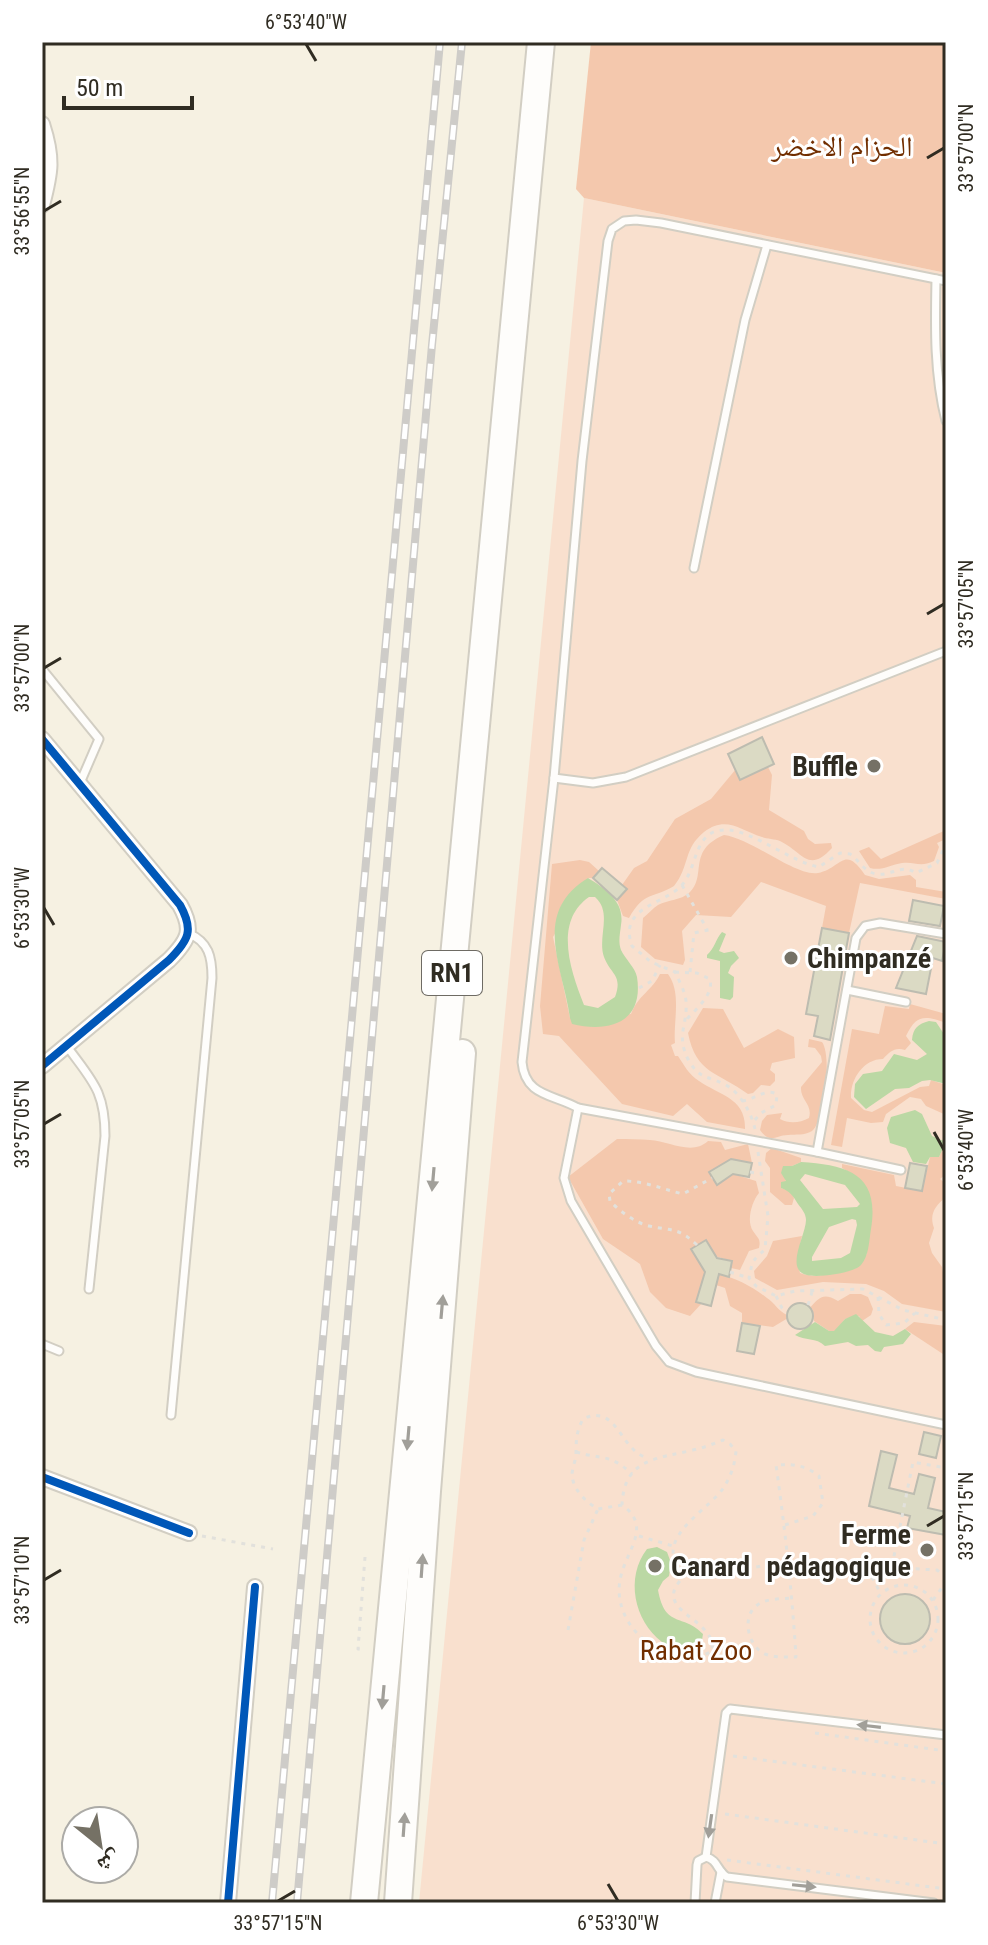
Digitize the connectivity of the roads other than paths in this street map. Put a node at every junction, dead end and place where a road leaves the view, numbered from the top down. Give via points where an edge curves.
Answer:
1 (541, 42) edge
2 (558, 42) edge
3 (42, 124) edge
4 (42, 205) edge
5 (767, 245) junction
6 (936, 279) junction
7 (946, 281) edge
8 (946, 421) edge
9 (694, 568) dead end
10 (946, 651) edge
11 (42, 669) edge
12 (42, 739) edge
13 (554, 778) junction
14 (79, 784) junction
15 (188, 933) junction
16 (946, 934) edge
17 (847, 990) junction
18 (906, 1002) dead end
19 (66, 1045) junction
20 (42, 1066) edge
21 (578, 1108) junction
22 (817, 1152) junction
23 (901, 1170) dead end
24 (89, 1289) dead end
25 (42, 1344) edge
26 (59, 1351) dead end
27 (171, 1415) dead end
28 (946, 1425) edge
29 (42, 1477) edge
30 (189, 1533) road end
31 (255, 1587) dead end
32 (946, 1735) edge
33 (372, 1815) junction
34 (702, 1859) junction
35 (724, 1875) junction
36 (228, 1903) edge
37 (364, 1903) edge
38 (382, 1903) edge
39 (398, 1903) edge
40 (695, 1903) edge
41 (715, 1903) edge
42 (934, 1903) edge

1 -> 33 highway, RN1
39 -> 2 highway, RN1 via 475,902
3 - 4 street via 51,169
5 - 6 lane
5 - 9 lane via 745,320
5 - 13 lane via 636,220 612,229 582,461
6 - 7 lane
6 - 8 lane via 935,336
10 - 13 lane via 626,777 593,783
11 - 14 lane via 99,739
12 - 14 street
13 - 21 lane via 522,1062 534,1090
14 - 15 street via 180,905
15 - 19 street via 169,960
15 - 27 lane via 206,946 212,978
16 - 17 lane via 880,923 865,926 856,938
17 - 18 lane
17 - 22 lane
19 - 20 street
19 - 24 lane via 95,1086 105,1111
21 - 22 lane
21 - 28 lane via 564,1178 571,1201 669,1362
22 - 23 lane
25 - 26 lane
29 - 30 street
31 - 36 street
32 -> 34 lane via 730,1709
33 - 37 highway, RN1
33 - 38 highway
34 - 35 lane via 716,1862
34 - 40 lane
35 - 41 lane
35 -> 42 lane

